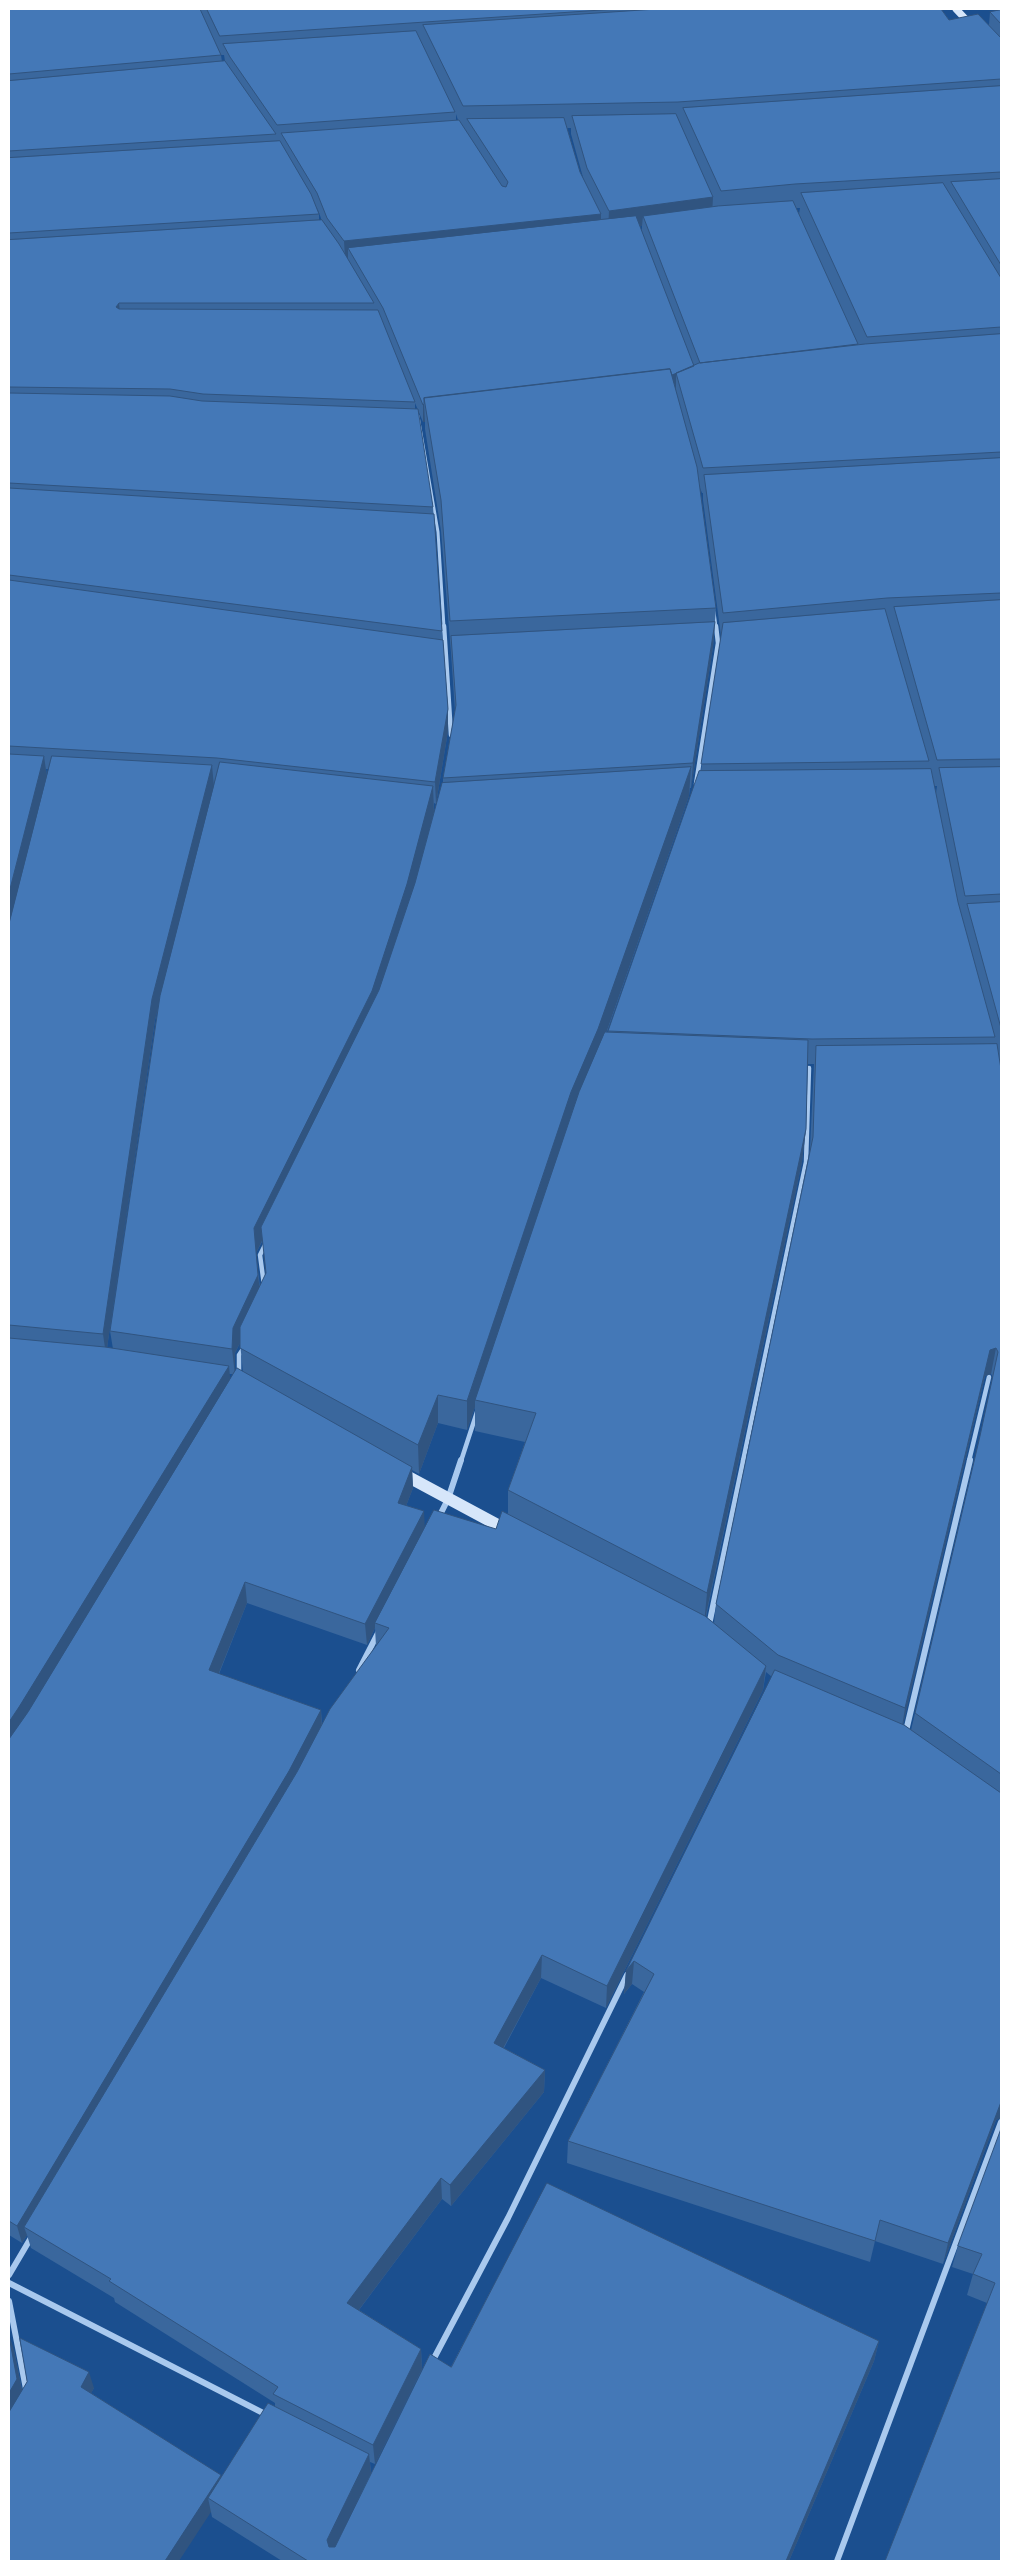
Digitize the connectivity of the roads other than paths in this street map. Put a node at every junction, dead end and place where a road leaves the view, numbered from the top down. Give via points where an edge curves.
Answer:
1 (956, 9) edge
2 (975, 30) edge
3 (414, 408) edge
4 (412, 426) edge
5 (422, 426) junction
6 (428, 531) edge
7 (438, 532) junction
8 (713, 604) edge
9 (728, 642) edge
10 (718, 643) junction
11 (708, 644) edge
12 (436, 656) edge
13 (455, 657) edge
14 (445, 658) junction
15 (450, 741) edge
16 (695, 792) edge
17 (800, 1067) edge
18 (809, 1068) junction
19 (819, 1068) edge
20 (269, 1237) edge
21 (264, 1292) edge
22 (244, 1346) edge
23 (989, 1377) edge
24 (239, 1383) edge
25 (479, 1405) edge
26 (387, 1465) edge
27 (448, 1499) junction
28 (434, 1525) edge
29 (517, 1535) edge
30 (381, 1629) edge
31 (703, 1632) edge
32 (358, 1672) edge
33 (899, 1740) edge
34 (630, 1969) edge
35 (1001, 2122) edge
36 (34, 2232) edge
37 (9, 2275) edge
38 (9, 2283) edge
39 (9, 2301) edge
40 (428, 2370) edge
41 (28, 2396) edge
42 (273, 2418) edge
43 (837, 2561) edge

1 - 2 street
3 - 5 street
4 - 5 street
5 - 7 street
6 - 7 street
7 - 14 street
8 - 10 street
9 - 10 street
10 - 11 street
10 - 16 street
12 - 14 street
13 - 14 street
14 - 15 street via 452,731
17 - 18 street
18 - 19 street
18 - 31 street via 806,1162
20 - 21 street via 260,1255
22 - 24 street via 240,1355
23 - 33 street
25 - 27 street
26 - 27 street
27 - 28 street
27 - 29 street
30 - 32 street
34 - 40 street via 508,2218
35 - 43 street
36 - 37 street
38 - 42 street
39 - 41 street

